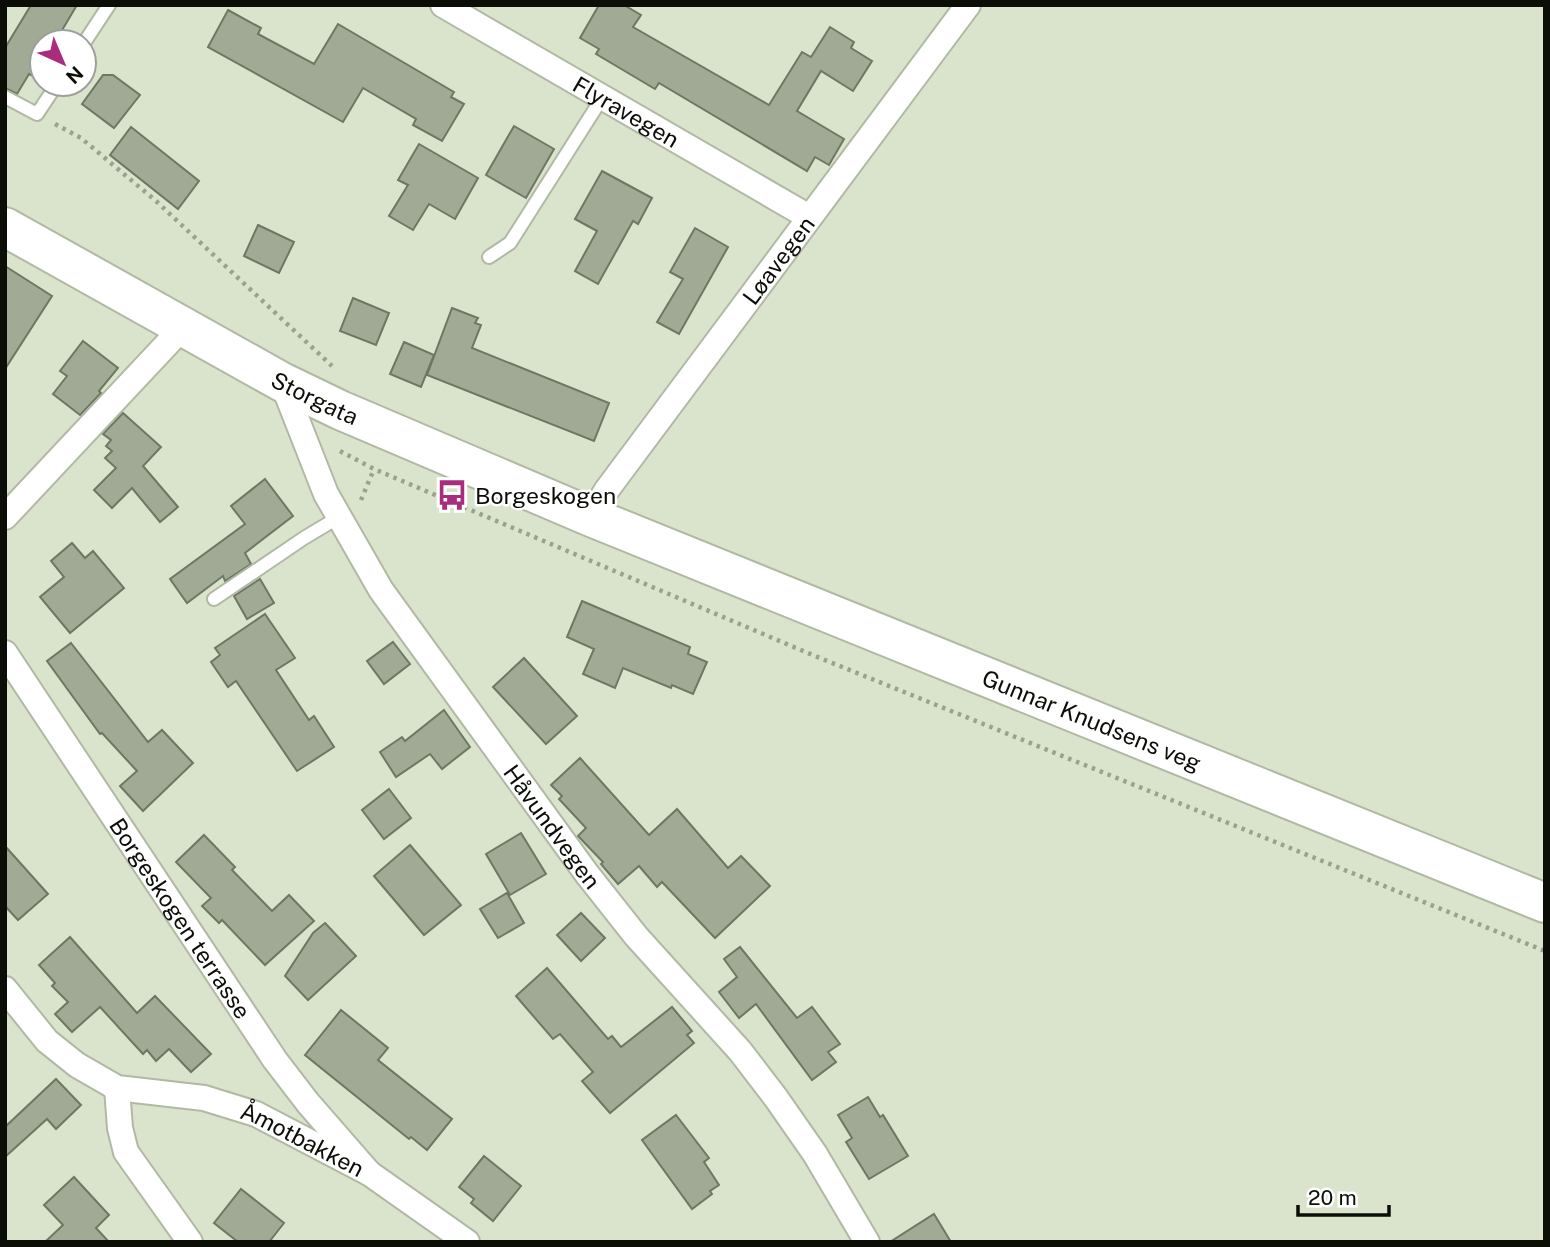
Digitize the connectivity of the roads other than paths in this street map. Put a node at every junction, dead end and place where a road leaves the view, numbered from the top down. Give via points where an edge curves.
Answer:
1 (109, 5) edge
2 (443, 5) edge
3 (968, 5) edge
4 (94, 28) edge
5 (5, 97) edge
6 (48, 98) edge
7 (602, 98) junction
8 (809, 217) junction
9 (5, 227) edge
10 (489, 257) dead end
11 (184, 326) junction
12 (282, 382) junction
13 (5, 517) edge
14 (339, 517) junction
15 (591, 517) junction
16 (640, 536) joint
17 (214, 599) dead end
18 (5, 653) edge
19 (1545, 903) edge
20 (5, 989) edge
21 (117, 1088) junction
22 (369, 1173) junction
23 (190, 1242) edge
24 (467, 1242) edge
25 (867, 1242) edge

1 - 4 lane
2 - 7 street, Flyravegen
3 - 8 street, Løavegen
5 - 6 lane via 37,114
7 - 8 street, Flyravegen
7 - 10 lane via 510,243
8 - 15 street, Løavegen
9 - 11 main road, Storgata
11 - 12 main road, Storgata
11 - 13 street
12 - 14 street, Håvundvegen
12 - 15 main road, Storgata
14 - 17 lane
14 - 25 street, Håvundvegen via 381,590 587,874 776,1098
15 - 16 main road, Storgata
16 - 19 main road, Gunnar Knudsens veg
18 - 22 street, Borgeskogen terrasse via 275,1060
20 - 21 street, Åmotbakken via 47,1041
21 - 22 street, Åmotbakken via 204,1098 256,1114
21 - 23 street via 126,1152
22 - 24 street, Åmotbakken

